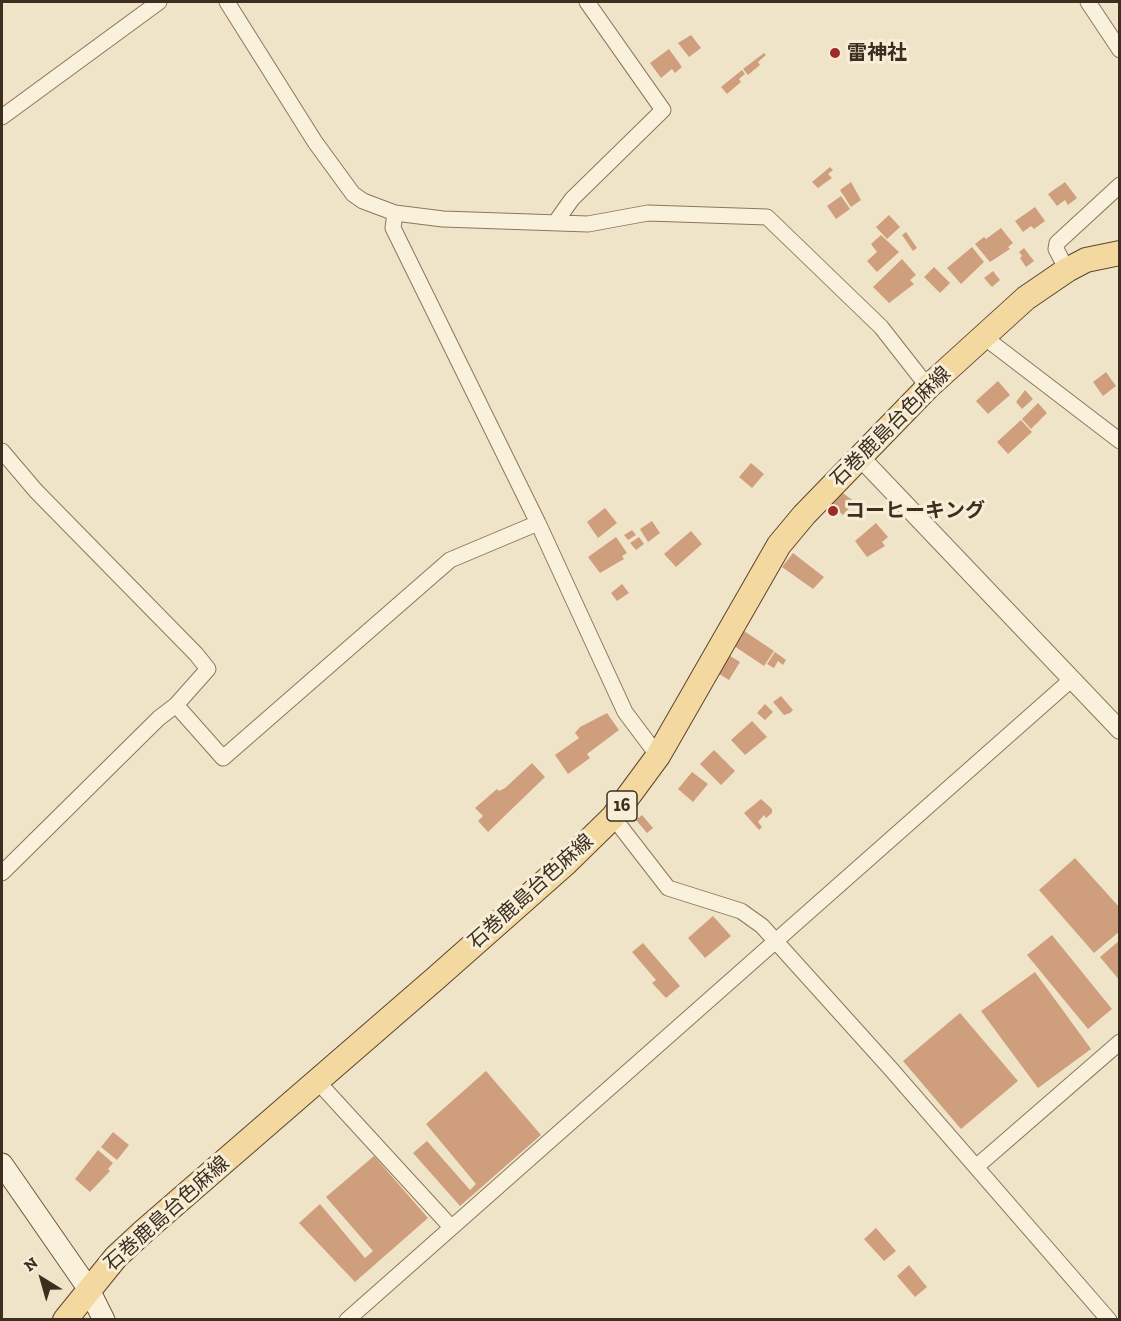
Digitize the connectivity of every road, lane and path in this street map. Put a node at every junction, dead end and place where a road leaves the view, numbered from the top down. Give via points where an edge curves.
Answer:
1 (159, 2) edge
2 (227, 2) edge
3 (587, 2) edge
4 (1088, 2) edge
5 (1119, 50) edge
6 (2, 117) edge
7 (1119, 185) edge
8 (395, 213) junction
9 (555, 223) junction
10 (1119, 253) edge
11 (1067, 270) junction
12 (984, 337) junction
13 (928, 387) junction
14 (1119, 441) edge
15 (2, 451) edge
16 (860, 457) junction
17 (538, 523) junction
18 (1072, 679) junction
19 (176, 705) junction
20 (1119, 730) edge
21 (658, 756) junction
22 (613, 817) junction
23 (2, 873) edge
24 (777, 941) junction
25 (1119, 1042) edge
26 (318, 1082) junction
27 (2, 1164) edge
28 (976, 1167) junction
29 (452, 1227) junction
30 (88, 1288) junction
31 (65, 1320) edge
32 (104, 1320) edge
33 (347, 1320) edge
34 (1109, 1320) edge

1 - 6 street
2 - 8 street via 315,142 353,194
3 - 9 street via 663,110 572,199
4 - 5 street
7 - 11 street via 1057,243 1056,249
8 - 9 street
8 - 17 street via 393,228
9 - 13 street via 588,224 648,213 767,217 881,327
10 - 11 main road, 石巻鹿島台色麻線 / 16 via 1086,260
11 - 12 main road, 石巻鹿島台色麻線 / 16 via 1026,298
12 - 13 main road, 石巻鹿島台色麻線 / 16
12 - 14 street
13 - 16 main road, 石巻鹿島台色麻線 / 16
15 - 19 street via 208,669
16 - 18 street
16 - 21 main road, 石巻鹿島台色麻線 / 16 via 779,545
17 - 19 street via 450,560 223,758
17 - 21 street via 625,712
18 - 20 street
18 - 24 street
19 - 23 street
21 - 22 main road, 石巻鹿島台色麻線 / 16
22 - 24 street via 668,888 741,911
22 - 26 main road, 石巻鹿島台色麻線 / 16
24 - 28 street
24 - 29 street
25 - 28 street
26 - 29 street
26 - 30 main road, 石巻鹿島台色麻線 / 16 via 144,1231
27 - 30 main road
28 - 34 street
29 - 33 street
30 - 31 main road, 石巻鹿島台色麻線 / 16
30 - 32 main road

